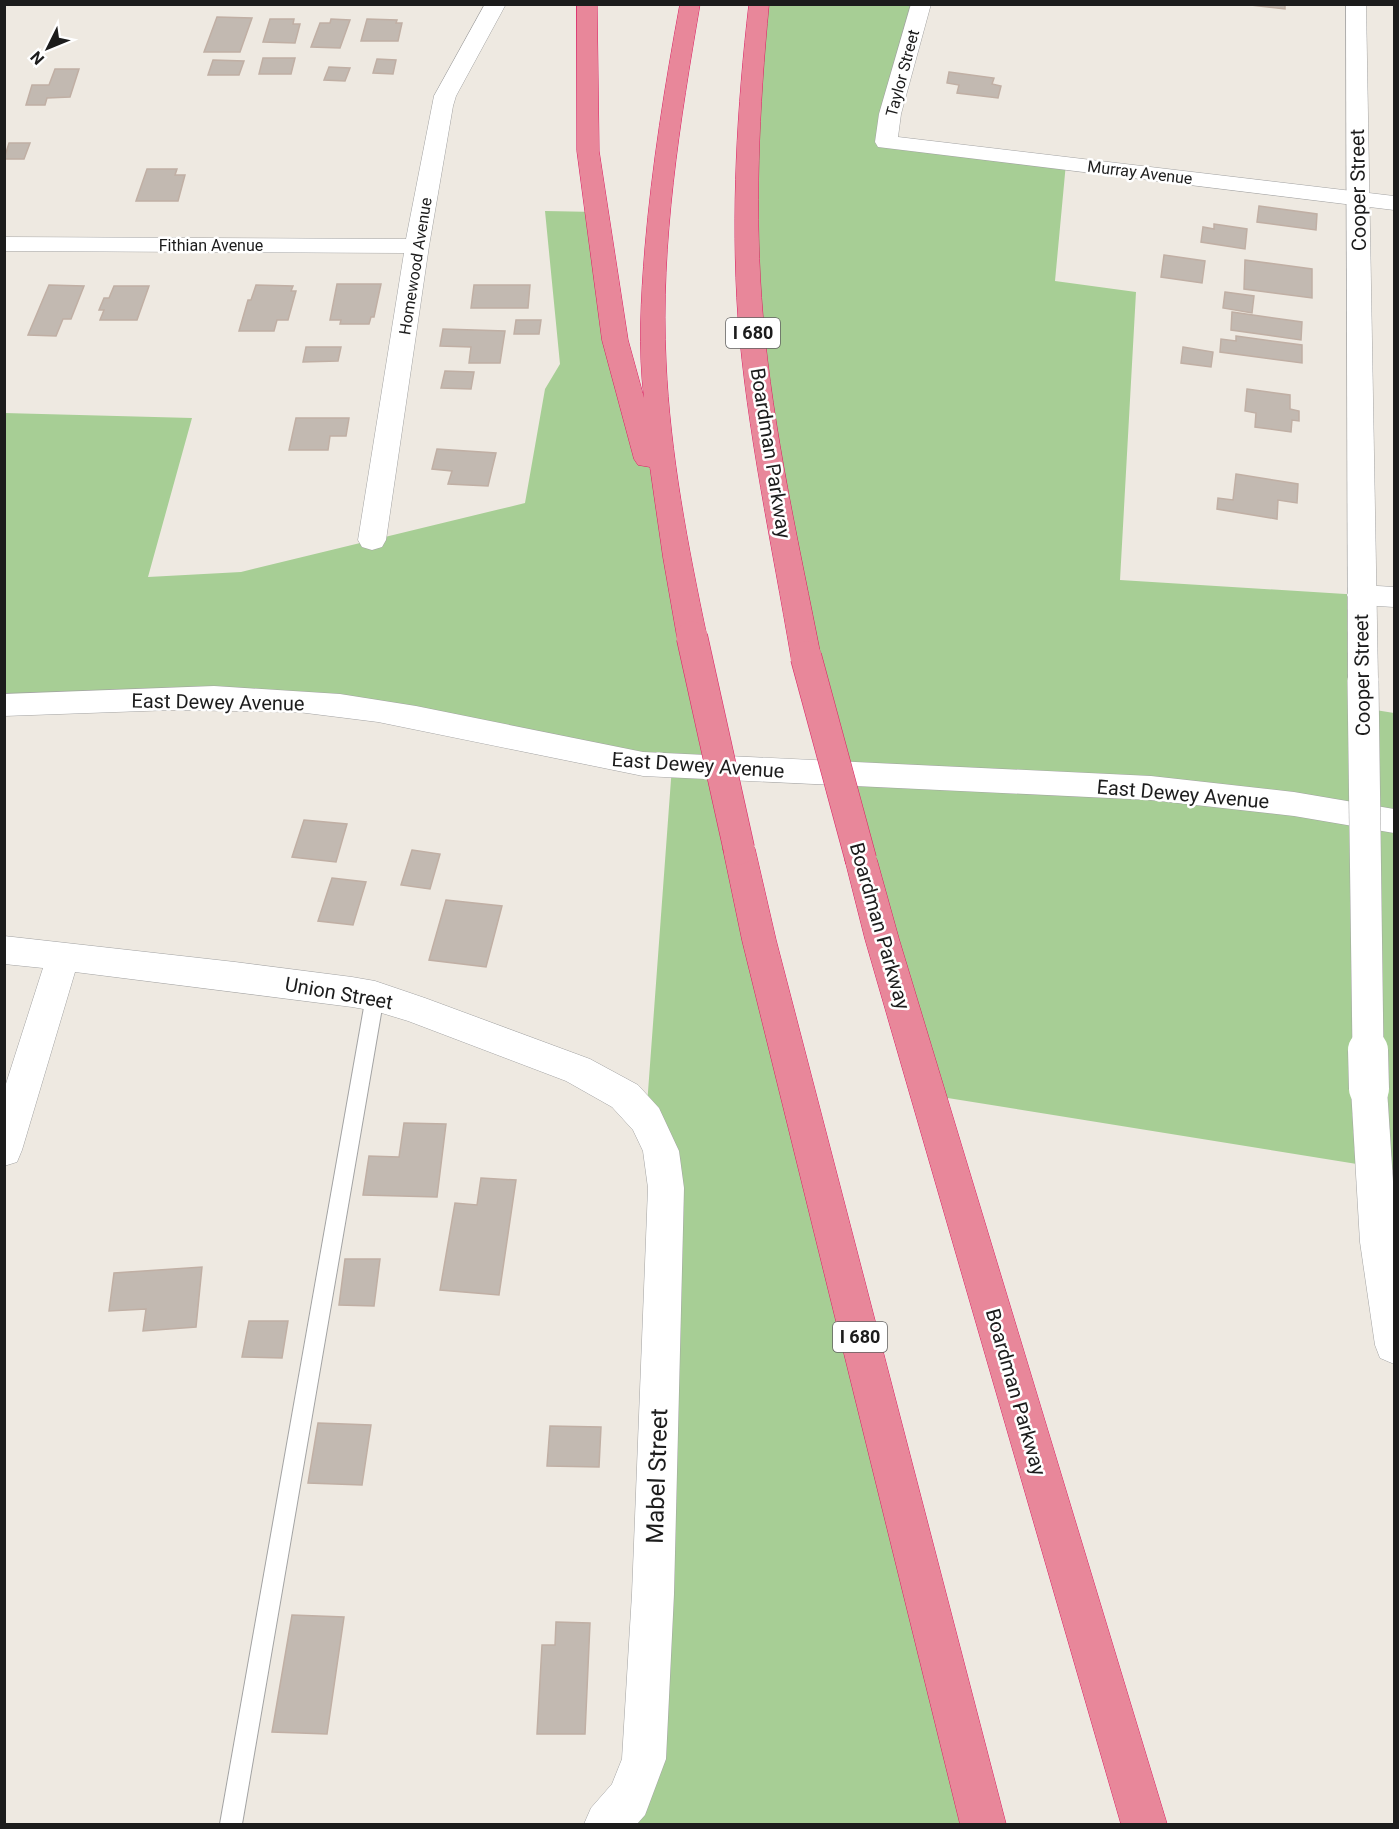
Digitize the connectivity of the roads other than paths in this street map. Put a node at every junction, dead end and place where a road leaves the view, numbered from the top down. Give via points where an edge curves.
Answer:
1 (496, 4) edge
2 (587, 4) edge
3 (690, 4) edge
4 (759, 4) edge
5 (921, 4) edge
6 (1356, 4) edge
7 (886, 142) joint
8 (1358, 199) junction
9 (1395, 203) edge
10 (4, 244) edge
11 (417, 246) junction
12 (372, 540) dead end
13 (681, 584) junction
14 (1361, 595) junction
15 (1395, 597) edge
16 (4, 705) edge
17 (1395, 821) edge
18 (4, 950) edge
19 (63, 957) junction
20 (375, 996) junction
21 (646, 1119) joint
22 (4, 1150) edge
23 (1385, 1168) edge
24 (1395, 1345) edge
25 (231, 1824) edge
26 (607, 1824) edge
27 (983, 1824) edge
28 (1144, 1824) edge

1 - 11 street, Homewood Avenue via 445,96
2 - 13 highway via 588,152 615,340
3 - 13 highway, I 680 via 656,252 653,355 664,480
4 - 28 highway, Boardman Parkway / I 680, bridge via 746,157 753,331 763,420 806,657 882,939
5 - 7 street, Taylor Street via 890,114
6 - 8 street, Cooper Street
7 - 8 street, Murray Avenue
8 - 9 street, Murray Avenue
8 - 14 street, Cooper Street
10 - 11 street, Fithian Avenue
11 - 12 street, Homewood Avenue
13 - 27 highway, I 680, bridge via 759,940
14 - 15 street
14 - 23 street, Cooper Street, bridge via 1369,1089
16 - 17 street, East Dewey Avenue via 188,698 338,705 416,717 643,764 1151,788 1294,804
18 - 19 street, Union Street
19 - 20 street, Union Street
19 - 22 street
20 - 21 street, Union Street via 578,1070 625,1096
20 - 25 lane
21 - 26 street, Mabel Street via 661,1151 666,1188 652,1617 644,1759 629,1799
23 - 24 street, Cooper Street via 1379,1242

